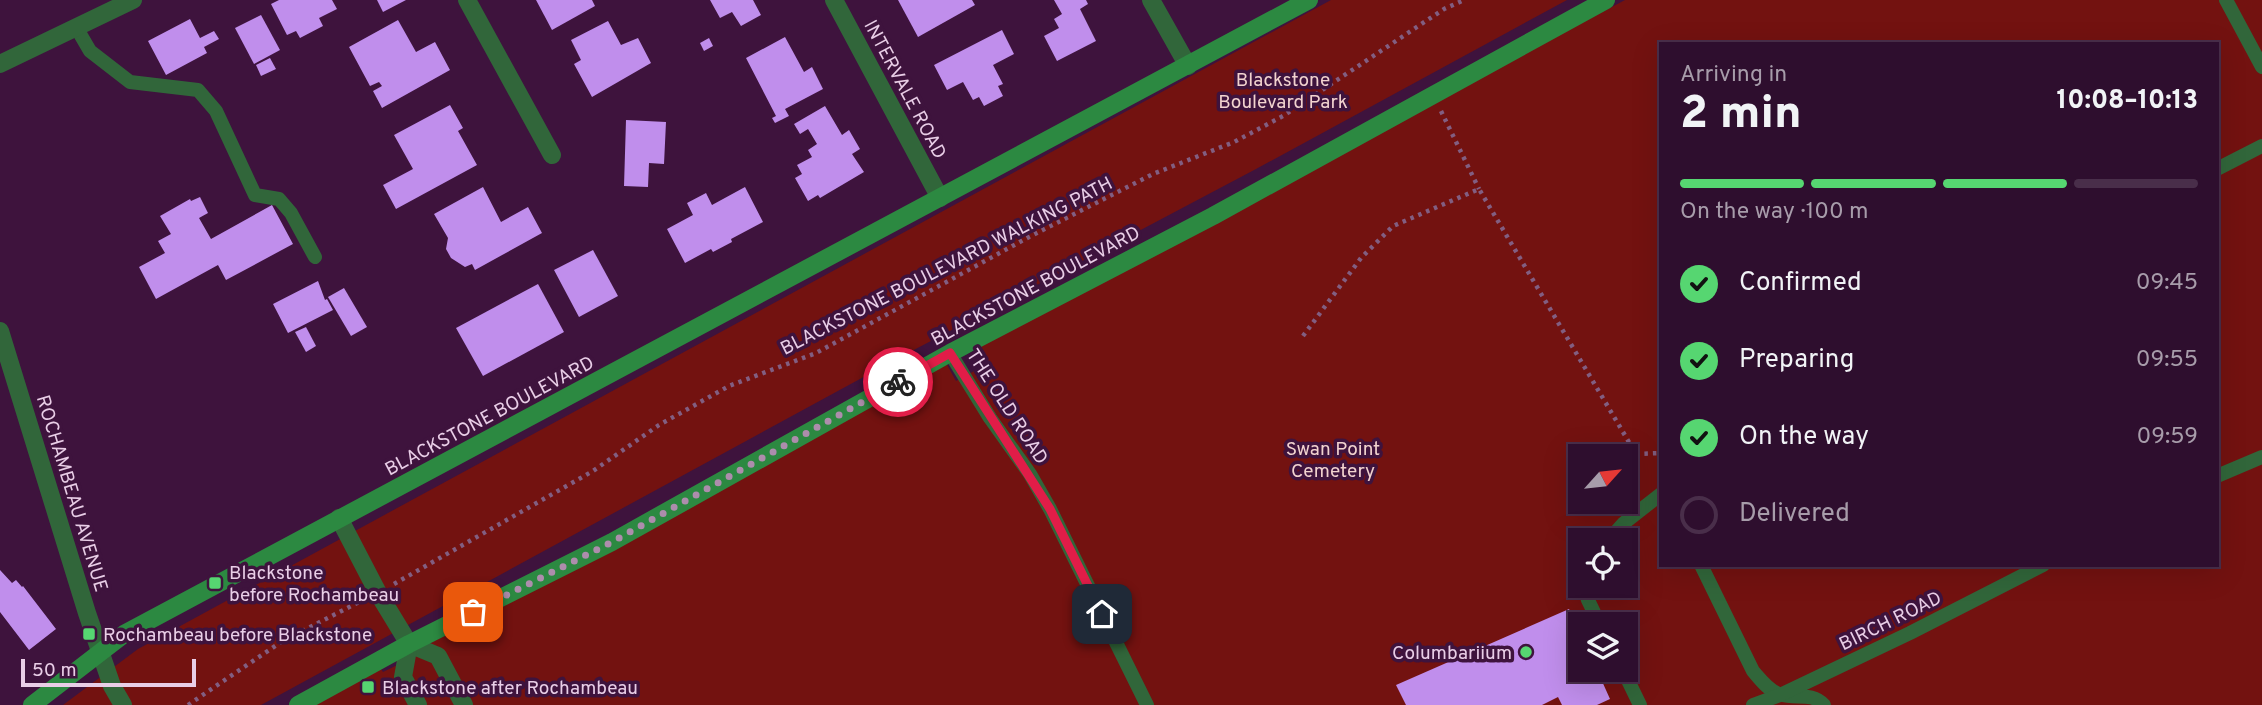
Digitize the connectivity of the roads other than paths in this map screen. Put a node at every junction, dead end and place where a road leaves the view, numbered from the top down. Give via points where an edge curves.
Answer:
1 (132, 0) edge
2 (467, 0) edge
3 (835, 0) edge
4 (1152, 0) edge
5 (1309, 0) edge
6 (1606, 0) edge
7 (2226, 0) edge
8 (76, 27) junction
9 (0, 64) edge
10 (1188, 66) junction
11 (2262, 67) edge
12 (2262, 146) edge
13 (552, 155) dead end
14 (2219, 168) edge
15 (940, 198) junction
16 (315, 257) dead end
17 (0, 331) edge
18 (950, 353) junction
19 (7, 380) edge
20 (2262, 457) edge
21 (2219, 475) edge
22 (1659, 496) edge
23 (339, 518) junction
24 (1620, 528) edge
25 (1702, 567) edge
26 (2039, 567) edge
27 (408, 644) junction
28 (100, 652) junction
29 (1629, 682) edge
30 (1780, 695) junction
31 (32, 705) edge
32 (123, 705) edge
33 (298, 705) edge
34 (418, 705) edge
35 (464, 705) edge
36 (1147, 705) edge
37 (1640, 705) edge
38 (1753, 705) edge
39 (1824, 705) edge

1 - 8 street
2 - 13 street
3 - 15 street, INTERVALE ROAD
4 - 10 street
5 - 10 main road, BLACKSTONE BOULEVARD
6 - 18 main road, BLACKSTONE BOULEVARD via 1213,216
7 - 11 lane
8 - 9 street
8 - 16 lane via 90,51 130,82 198,90 216,110 255,195 279,200
10 - 15 main road, BLACKSTONE BOULEVARD
12 - 14 lane
15 - 23 main road, BLACKSTONE BOULEVARD
17 - 19 street, ROCHAMBEAU AVENUE
18 - 27 main road, BLACKSTONE BOULEVARD via 612,542
18 - 36 lane, THE OLD ROAD via 1050,509
19 - 28 street, ROCHAMBEAU AVENUE
20 - 21 lane
22 - 24 lane
23 - 27 street
23 - 28 main road, BLACKSTONE BOULEVARD via 124,634
25 - 30 lane via 1753,671
26 - 30 lane, BIRCH ROAD
27 - 33 main road, BLACKSTONE BOULEVARD
27 - 34 street via 403,677
27 - 35 street via 438,656
28 - 31 main road, BLACKSTONE BOULEVARD
28 - 32 street, ROCHAMBEAU AVENUE
29 - 37 lane
30 - 38 lane, BIRCH ROAD
30 - 39 lane via 1806,696

